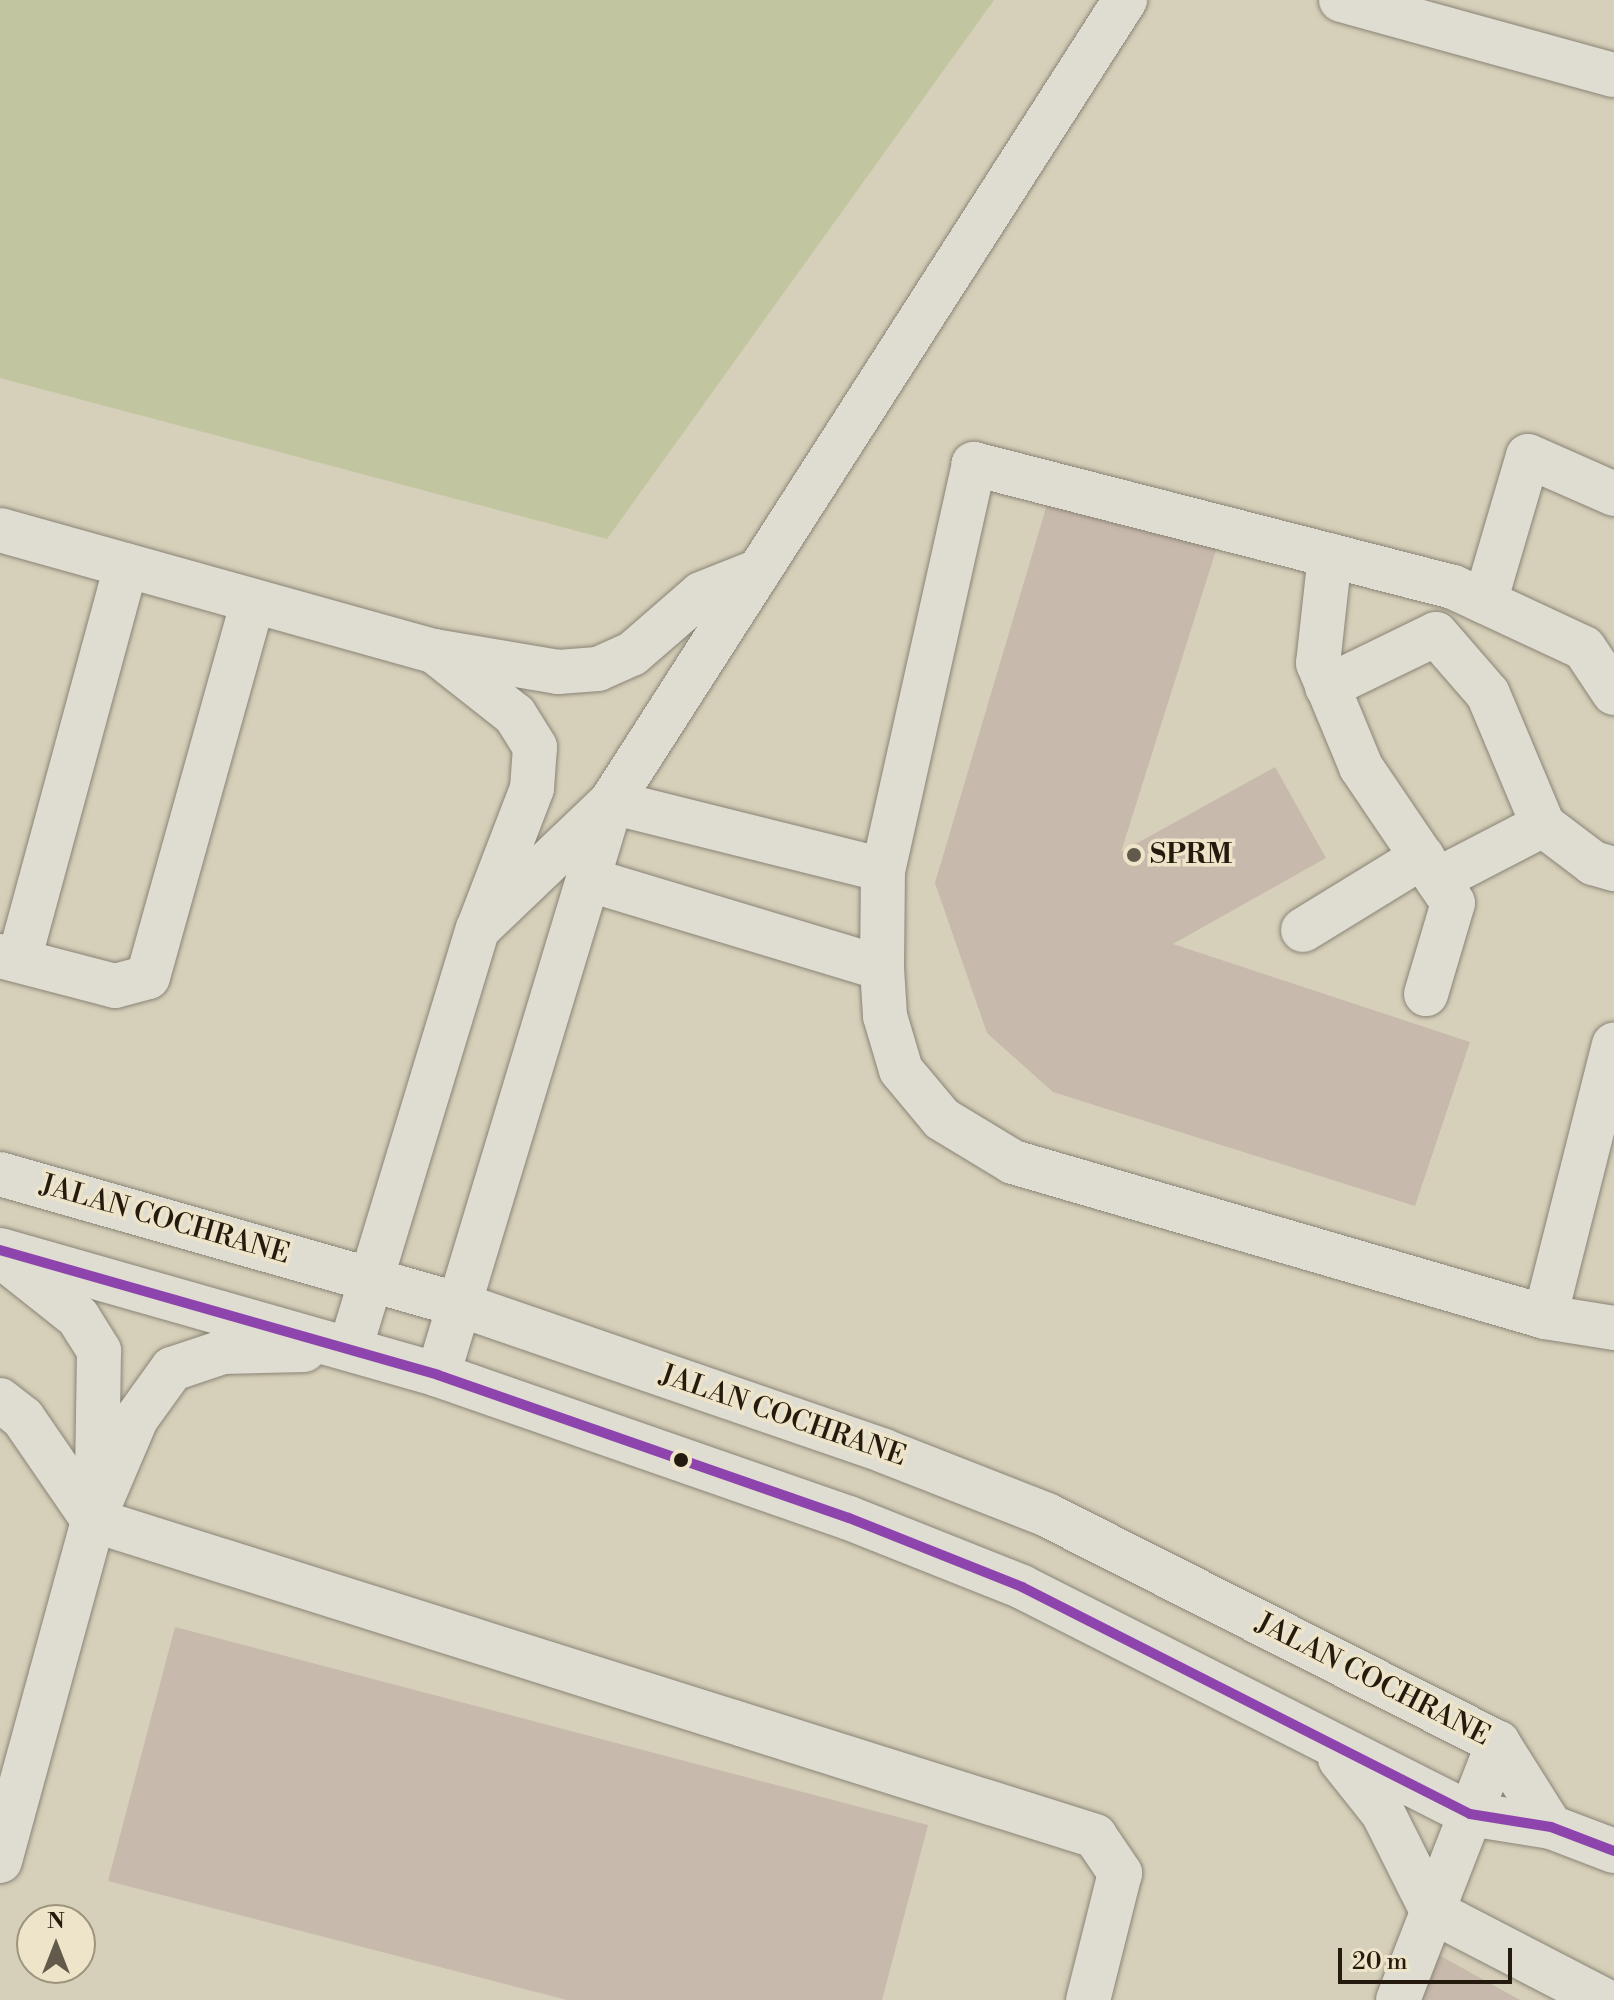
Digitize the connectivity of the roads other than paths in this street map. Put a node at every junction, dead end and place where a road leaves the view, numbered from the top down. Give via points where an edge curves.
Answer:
1 (1125, 0) edge
2 (1341, 0) edge
3 (1614, 75) edge
4 (1614, 494) edge
5 (0, 530) edge
6 (1330, 555) junction
7 (126, 565) junction
8 (756, 572) junction
9 (253, 601) junction
10 (1485, 602) junction
11 (434, 651) junction
12 (1327, 687) junction
13 (1614, 693) edge
14 (611, 802) junction
15 (1543, 825) junction
16 (1430, 869) junction
17 (1614, 869) edge
18 (883, 870) junction
19 (590, 880) junction
20 (478, 929) junction
21 (1303, 930) dead end
22 (9, 958) edge
23 (882, 968) junction
24 (1426, 994) dead end
25 (1614, 1045) edge
26 (0, 1174) edge
27 (0, 1252) edge
28 (371, 1278) junction
29 (461, 1305) junction
30 (1545, 1317) junction
31 (1614, 1328) edge
32 (350, 1349) junction
33 (438, 1375) junction
34 (0, 1400) edge
35 (93, 1520) junction
36 (1498, 1743) junction
37 (1326, 1747) junction
38 (1470, 1814) junction
39 (1551, 1827) junction
40 (1614, 1851) edge
41 (0, 1861) edge
42 (1432, 1911) junction
43 (1088, 2000) edge
44 (1398, 2000) edge
45 (1604, 2000) edge

1 - 8 street
2 - 3 street
4 - 10 street via 1528,456
5 - 7 street
6 - 10 street
6 - 12 street via 1318,663
6 - 18 street via 974,464
7 - 9 street
7 - 22 street
8 - 11 street via 701,594 632,654 598,669 558,672
8 - 14 street
9 - 11 street
9 - 22 street via 148,977 115,986
10 - 13 street via 1584,648
11 - 20 street via 515,715 535,747 532,788
12 - 15 street via 1436,634 1488,694
12 - 16 street via 1361,767
14 - 18 street
14 - 19 street
14 - 20 street
15 - 16 street
15 - 17 street via 1593,863
16 - 21 street
16 - 24 street via 1453,903
18 - 23 street
19 - 23 street
19 - 29 street
20 - 28 street
23 - 30 street via 901,1070 942,1119 1013,1162
25 - 30 street
26 - 28 street, JALAN COCHRANE
27 - 32 street
27 - 35 street via 78,1317 99,1351 103,1417
28 - 29 street, JALAN COCHRANE
28 - 32 street
29 - 33 street
29 - 36 street, JALAN COCHRANE via 884,1451 1047,1515
30 - 31 street
32 - 33 street
32 - 35 street via 223,1352 172,1369 136,1419
33 - 37 street via 1022,1587
34 - 35 street via 23,1418
35 - 41 street
35 - 43 street via 1095,1836 1120,1873
36 - 38 street
36 - 39 street, JALAN COCHRANE
37 - 38 street
37 - 42 street via 1361,1778
38 - 39 street
38 - 42 street
39 - 40 street
42 - 44 street
42 - 45 street

